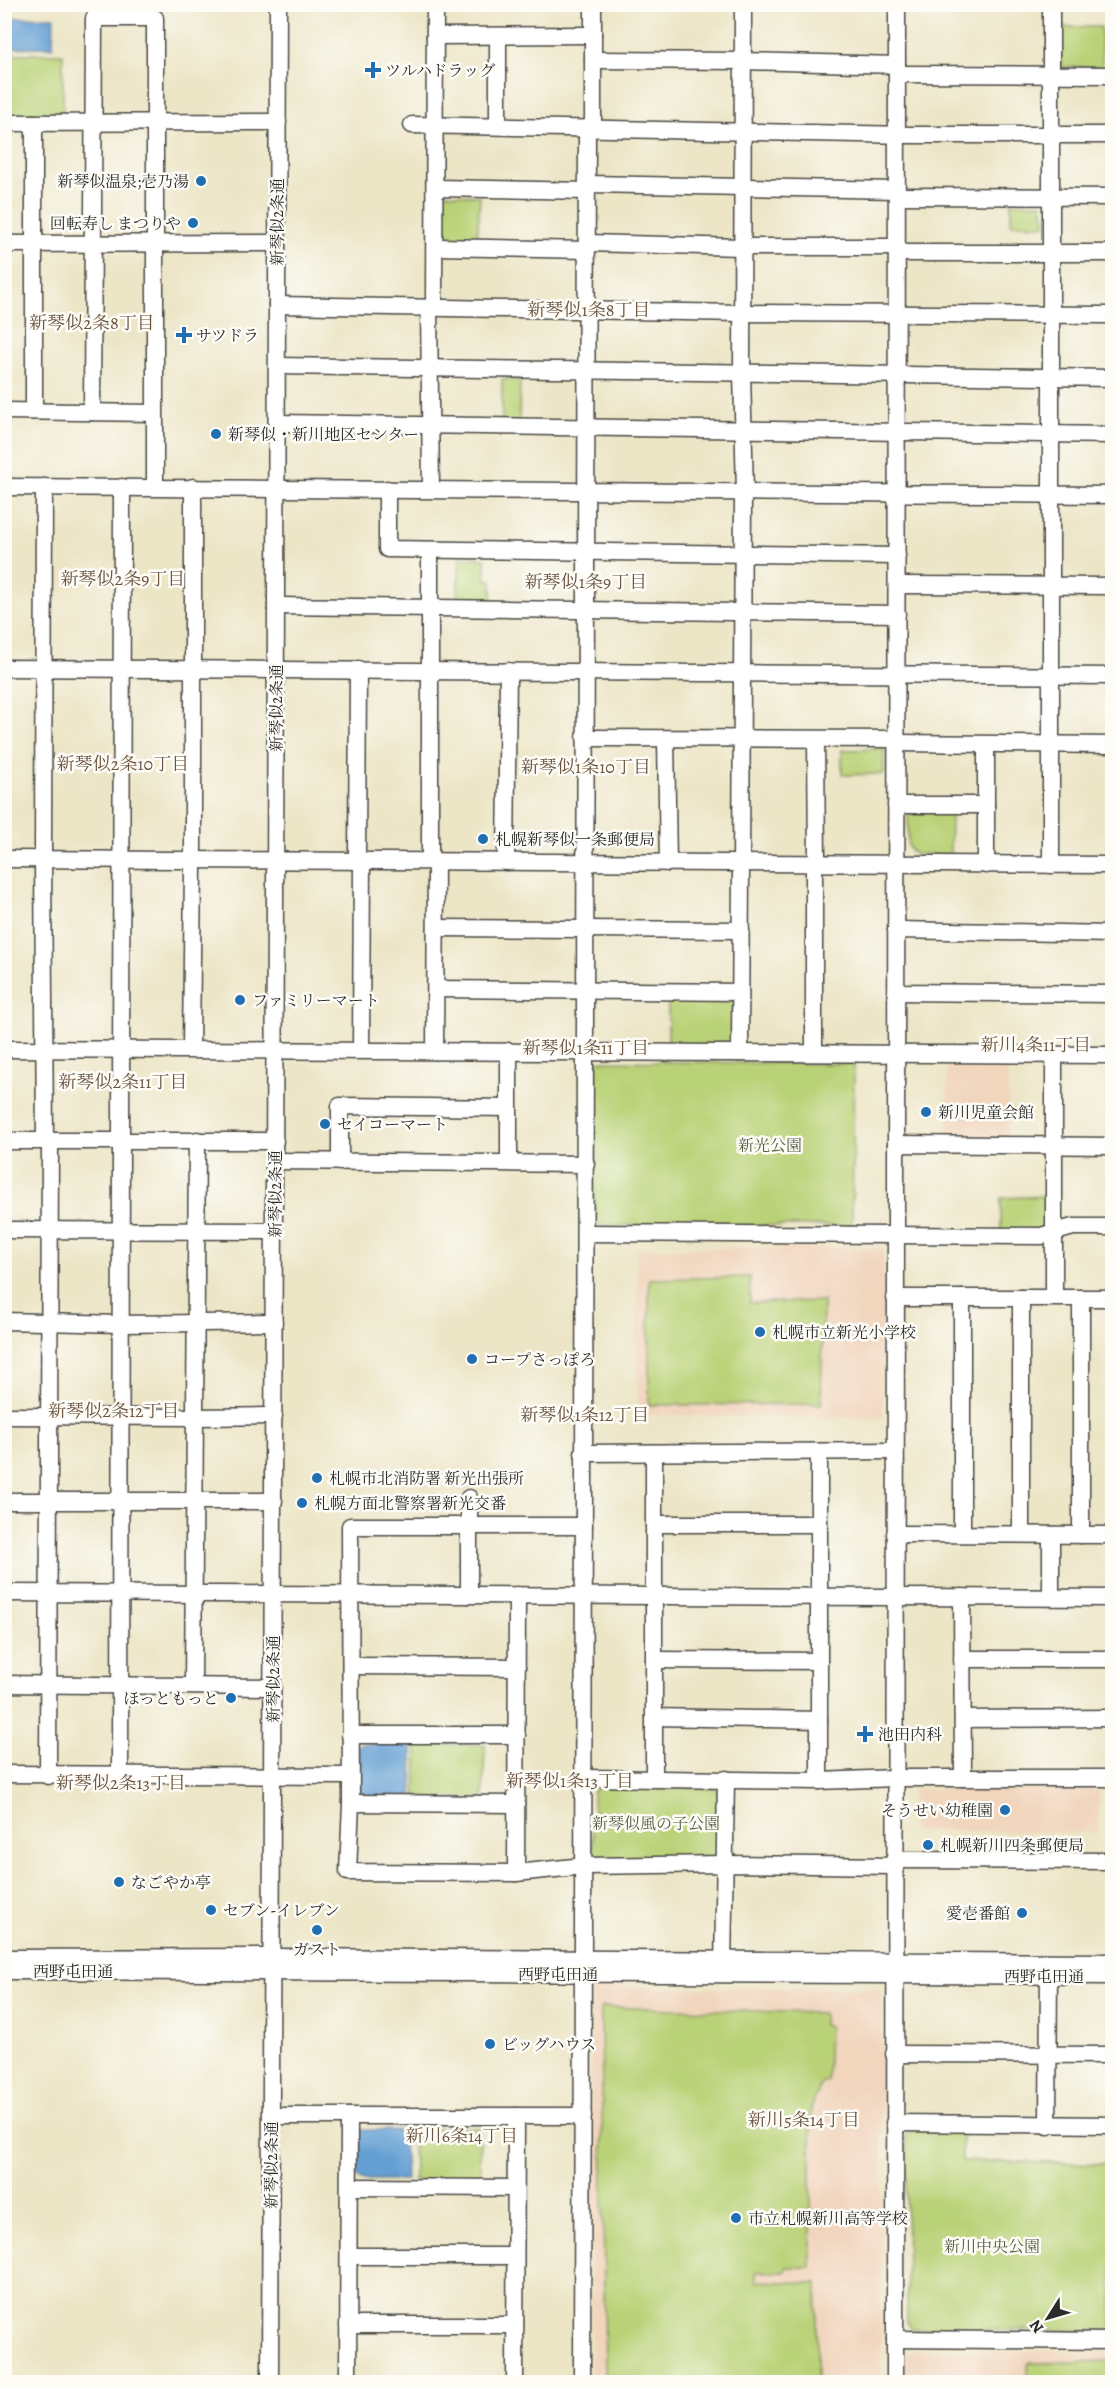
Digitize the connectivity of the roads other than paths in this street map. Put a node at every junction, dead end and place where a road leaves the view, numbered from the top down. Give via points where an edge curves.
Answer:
1 (278, 4) edge
2 (435, 4) edge
3 (593, 4) edge
4 (743, 4) edge
5 (897, 4) edge
6 (1052, 4) edge
7 (593, 35) junction
8 (435, 36) junction
9 (498, 37) junction
10 (593, 60) junction
11 (742, 61) junction
12 (897, 70) junction
13 (1053, 75) junction
14 (1113, 75) edge
15 (155, 122) junction
16 (278, 122) junction
17 (4, 123) edge
18 (34, 123) junction
19 (94, 123) junction
20 (412, 125) dead end
21 (436, 125) junction
22 (498, 126) junction
23 (590, 128) junction
24 (743, 130) junction
25 (897, 134) junction
26 (1052, 135) junction
27 (1113, 135) edge
28 (436, 188) junction
29 (587, 188) junction
30 (742, 188) junction
31 (897, 193) junction
32 (1052, 197) junction
33 (1113, 197) edge
34 (277, 243) junction
35 (4, 244) edge
36 (33, 244) junction
37 (94, 245) junction
38 (155, 245) junction
39 (436, 247) junction
40 (587, 247) junction
41 (742, 247) junction
42 (897, 250) junction
43 (1052, 253) junction
44 (1113, 254) edge
45 (277, 305) junction
46 (432, 307) junction
47 (587, 310) junction
48 (742, 313) junction
49 (897, 314) junction
50 (1053, 315) junction
51 (1113, 315) edge
52 (277, 366) junction
53 (430, 368) junction
54 (587, 370) junction
55 (742, 373) junction
56 (897, 375) junction
57 (1052, 377) junction
58 (1113, 378) edge
59 (4, 411) edge
60 (34, 411) junction
61 (92, 412) junction
62 (154, 413) junction
63 (277, 423) junction
64 (430, 426) junction
65 (587, 428) junction
66 (744, 430) junction
67 (897, 433) junction
68 (1051, 434) junction
69 (1113, 435) edge
70 (4, 487) edge
71 (44, 487) junction
72 (122, 487) junction
73 (155, 487) junction
74 (193, 487) junction
75 (276, 487) junction
76 (387, 489) junction
77 (431, 489) junction
78 (587, 491) junction
79 (744, 493) junction
80 (897, 494) junction
81 (1051, 495) junction
82 (1113, 495) edge
83 (430, 550) junction
84 (586, 552) junction
85 (742, 554) junction
86 (897, 556) junction
87 (897, 585) junction
88 (1051, 586) junction
89 (1113, 586) edge
90 (276, 606) junction
91 (429, 609) junction
92 (586, 610) junction
93 (742, 612) junction
94 (897, 614) junction
95 (4, 668) edge
96 (43, 668) junction
97 (120, 668) junction
98 (193, 668) junction
99 (276, 669) junction
100 (358, 669) junction
101 (429, 670) junction
102 (508, 671) junction
103 (586, 672) junction
104 (742, 673) junction
105 (897, 674) junction
106 (1051, 675) junction
107 (1113, 676) edge
108 (585, 738) junction
109 (666, 739) junction
110 (741, 740) junction
111 (816, 740) junction
112 (896, 741) junction
113 (986, 745) junction
114 (1051, 745) junction
115 (1113, 745) edge
116 (896, 805) junction
117 (986, 806) junction
118 (4, 859) edge
119 (43, 859) junction
120 (121, 860) junction
121 (194, 860) junction
122 (275, 861) junction
123 (360, 861) junction
124 (433, 861) junction
125 (506, 862) junction
126 (586, 862) junction
127 (668, 863) junction
128 (742, 863) junction
129 (816, 864) junction
130 (896, 865) junction
131 (986, 865) junction
132 (1051, 865) junction
133 (1113, 865) edge
134 (436, 928) junction
135 (585, 929) junction
136 (741, 930) junction
137 (896, 930) junction
138 (1113, 934) edge
139 (436, 989) junction
140 (586, 991) junction
141 (740, 992) junction
142 (896, 992) junction
143 (1113, 994) edge
144 (4, 1049) edge
145 (191, 1049) junction
146 (45, 1050) junction
147 (120, 1050) junction
148 (275, 1050) junction
149 (362, 1050) junction
150 (435, 1051) junction
151 (510, 1051) junction
152 (585, 1052) junction
153 (814, 1052) junction
154 (740, 1053) junction
155 (896, 1053) junction
156 (1054, 1055) junction
157 (1113, 1055) edge
158 (509, 1108) junction
159 (4, 1140) edge
160 (47, 1140) junction
161 (121, 1140) junction
162 (197, 1140) junction
163 (275, 1141) junction
164 (896, 1144) junction
165 (1054, 1146) junction
166 (1113, 1146) edge
167 (275, 1161) junction
168 (340, 1162) junction
169 (509, 1162) junction
170 (586, 1164) junction
171 (1113, 1227) edge
172 (4, 1230) edge
173 (49, 1230) junction
174 (121, 1230) junction
175 (196, 1231) junction
176 (275, 1231) junction
177 (1054, 1232) junction
178 (586, 1233) junction
179 (896, 1235) junction
180 (1054, 1297) junction
181 (896, 1298) junction
182 (962, 1298) junction
183 (1021, 1298) junction
184 (1081, 1298) junction
185 (1113, 1298) edge
186 (4, 1321) edge
187 (49, 1322) junction
188 (195, 1322) junction
189 (274, 1322) junction
190 (120, 1324) junction
191 (4, 1416) edge
192 (274, 1416) junction
193 (49, 1417) junction
194 (120, 1417) junction
195 (194, 1418) junction
196 (895, 1451) junction
197 (583, 1453) junction
198 (654, 1453) junction
199 (819, 1453) junction
200 (469, 1498) dead end
201 (4, 1501) edge
202 (274, 1501) junction
203 (49, 1502) junction
204 (120, 1502) junction
205 (194, 1503) junction
206 (654, 1524) junction
207 (819, 1524) junction
208 (469, 1526) junction
209 (584, 1526) junction
210 (962, 1533) junction
211 (895, 1534) junction
212 (1021, 1534) junction
213 (1051, 1535) junction
214 (1081, 1535) junction
215 (1113, 1535) edge
216 (4, 1593) edge
217 (48, 1593) junction
218 (120, 1594) junction
219 (193, 1594) junction
220 (273, 1594) junction
221 (350, 1595) junction
222 (469, 1595) junction
223 (518, 1595) junction
224 (584, 1595) junction
225 (654, 1596) junction
226 (820, 1596) junction
227 (895, 1596) junction
228 (962, 1597) junction
229 (1051, 1597) junction
230 (1113, 1598) edge
231 (962, 1659) junction
232 (1113, 1659) edge
233 (654, 1660) junction
234 (819, 1661) junction
235 (351, 1666) junction
236 (517, 1667) junction
237 (4, 1684) edge
238 (48, 1684) junction
239 (193, 1685) junction
240 (120, 1686) junction
241 (273, 1687) junction
242 (654, 1717) junction
243 (1113, 1718) edge
244 (963, 1719) junction
245 (819, 1720) junction
246 (350, 1735) junction
247 (517, 1735) junction
248 (4, 1774) edge
249 (273, 1775) junction
250 (48, 1776) junction
251 (120, 1776) junction
252 (350, 1776) junction
253 (585, 1778) junction
254 (654, 1778) junction
255 (895, 1778) junction
256 (963, 1778) junction
257 (1113, 1778) edge
258 (726, 1779) junction
259 (819, 1780) junction
260 (351, 1803) junction
261 (516, 1804) junction
262 (1113, 1861) edge
263 (894, 1863) junction
264 (724, 1864) junction
265 (584, 1866) junction
266 (516, 1873) junction
267 (4, 1958) edge
268 (1113, 1962) edge
269 (272, 1964) junction
270 (583, 1967) junction
271 (724, 1967) junction
272 (894, 1968) junction
273 (1049, 1969) junction
274 (4, 1971) edge
275 (1113, 1976) edge
276 (894, 2054) junction
277 (1048, 2055) junction
278 (1113, 2055) edge
279 (348, 2115) junction
280 (271, 2116) junction
281 (516, 2116) junction
282 (583, 2116) junction
283 (894, 2123) junction
284 (1113, 2125) edge
285 (1048, 2126) junction
286 (349, 2187) junction
287 (515, 2188) junction
288 (348, 2256) junction
289 (515, 2256) junction
290 (348, 2325) junction
291 (515, 2325) junction
292 (895, 2339) junction
293 (1113, 2341) edge
294 (270, 2382) edge
295 (348, 2382) edge
296 (515, 2382) edge
297 (582, 2382) edge
298 (895, 2382) edge

1 - 16 street, 新琴似2条通
2 - 8 street
3 - 7 street
4 - 11 street
5 - 12 street
6 - 13 street
7 - 9 street
7 - 10 street
8 - 9 street
8 - 21 street
9 - 22 street
10 - 11 street
10 - 23 street
11 - 12 street
11 - 24 street
12 - 13 street
12 - 25 street
13 - 14 street
13 - 26 street
15 - 16 street
15 - 19 street
15 - 19 street via 155,18 94,18
15 - 38 street
16 - 34 street, 新琴似2条通
17 - 18 street
18 - 19 street
18 - 36 street
19 - 37 street
20 - 21 street
21 - 22 street
21 - 28 street
22 - 23 street
23 - 24 street
23 - 29 street
24 - 25 street
24 - 30 street
25 - 26 street
25 - 31 street
26 - 27 street
26 - 32 street
28 - 29 street
28 - 39 street
29 - 30 street
29 - 40 street
30 - 31 street
30 - 41 street
31 - 32 street
31 - 42 street
32 - 33 street
32 - 43 street
34 - 38 street
34 - 45 street, 新琴似2条通
35 - 36 street
36 - 37 street
36 - 60 street
37 - 38 street
37 - 61 street
38 - 62 street
39 - 40 street
39 - 46 street
40 - 41 street
40 - 47 street
41 - 42 street
41 - 48 street
42 - 43 street
42 - 49 street
43 - 44 street
43 - 50 street
45 - 46 street
45 - 52 street, 新琴似2条通
46 - 47 street
46 - 53 street
47 - 48 street
47 - 54 street
48 - 49 street
48 - 55 street
49 - 50 street
49 - 56 street
50 - 51 street
50 - 57 street
52 - 53 street
52 - 63 street, 新琴似2条通
53 - 54 street
53 - 64 street
54 - 55 street
54 - 65 street
55 - 56 street
55 - 66 street
56 - 57 street
56 - 67 street
57 - 58 street
57 - 68 street
59 - 60 street
60 - 61 street
61 - 62 street
62 - 73 street
63 - 64 street
63 - 75 street, 新琴似2条通
64 - 65 street
64 - 77 street
65 - 66 street
65 - 78 street
66 - 67 street
66 - 79 street
67 - 68 street
67 - 80 street
68 - 69 street
68 - 81 street
70 - 71 street
71 - 72 street
71 - 96 street
72 - 73 street
72 - 97 street
73 - 74 street
74 - 75 street
74 - 98 street
75 - 76 street
75 - 90 street, 新琴似2条通
76 - 77 street
76 - 83 street via 387,549
77 - 78 street
78 - 79 street
78 - 84 street
79 - 80 street
79 - 85 street
80 - 81 street
80 - 86 street
81 - 82 street
81 - 88 street
83 - 84 street
83 - 91 street
84 - 85 street
84 - 92 street
85 - 86 street
85 - 93 street
86 - 87 street
87 - 88 street
87 - 94 street
88 - 89 street
88 - 106 street
90 - 91 street
90 - 99 street, 新琴似2条通
91 - 92 street
91 - 101 street
92 - 93 street
92 - 103 street
93 - 94 street
93 - 104 street
94 - 105 street
95 - 96 street
96 - 97 street
96 - 119 street
97 - 98 street
97 - 120 street
98 - 99 street
98 - 121 street
99 - 100 street
99 - 122 street, 新琴似2条通
100 - 101 street
100 - 123 street
101 - 102 street
101 - 124 street
102 - 103 street
102 - 125 street
103 - 104 street
103 - 108 street
104 - 105 street
104 - 110 street
105 - 106 street
105 - 112 street
106 - 107 street
106 - 114 street
108 - 109 street
108 - 126 street
109 - 110 street
109 - 127 street
110 - 111 street
110 - 128 street
111 - 112 street
111 - 129 street
112 - 113 street
112 - 116 street
113 - 114 street
113 - 117 street
114 - 115 street
114 - 132 street
116 - 117 street
116 - 130 street
117 - 131 street
118 - 119 street
119 - 120 street
119 - 146 street
120 - 121 street
120 - 147 street
121 - 122 street
121 - 145 street
122 - 123 street
122 - 148 street, 新琴似2条通
123 - 124 street
123 - 149 street
124 - 125 street
124 - 134 street
125 - 126 street
126 - 127 street
126 - 135 street
127 - 128 street
128 - 129 street
128 - 136 street
129 - 130 street
129 - 153 street
130 - 131 street
130 - 137 street
131 - 132 street
132 - 133 street
134 - 135 street
134 - 139 street
135 - 136 street
135 - 140 street
136 - 141 street
137 - 138 street
137 - 142 street
139 - 140 street
139 - 150 street
140 - 141 street
140 - 152 street
141 - 154 street
142 - 143 street
142 - 155 street
144 - 146 street
145 - 147 street
145 - 148 street
146 - 147 street
146 - 160 street
147 - 161 street
148 - 149 street
148 - 163 street, 新琴似2条通
149 - 150 street
150 - 151 street
151 - 152 street
151 - 158 street
152 - 154 street
152 - 170 street
153 - 154 street
153 - 155 street
155 - 156 street
155 - 164 street
156 - 157 street
156 - 165 street
158 - 168 street via 340,1106
158 - 169 street
159 - 160 street
160 - 161 street
160 - 173 street
161 - 162 street
161 - 174 street
162 - 163 street
162 - 175 street
163 - 167 street, 新琴似2条通
164 - 165 street
164 - 179 street
165 - 166 street
165 - 177 street
167 - 168 street
167 - 176 street, 新琴似2条通
168 - 169 street
169 - 170 street
170 - 178 street
171 - 177 street via 1073,1227
172 - 173 street
173 - 174 street
173 - 187 street
174 - 175 street
174 - 190 street
175 - 176 street
175 - 188 street
176 - 189 street, 新琴似2条通
177 - 179 street via 1041,1236
177 - 180 street
178 - 179 street
178 - 197 street
179 - 181 street
180 - 183 street
180 - 184 street
181 - 182 street
181 - 196 street
182 - 183 street
182 - 210 street
183 - 212 street
184 - 185 street
184 - 214 street
186 - 187 street
187 - 190 street
187 - 193 street
188 - 189 street
188 - 190 street
188 - 195 street
189 - 192 street, 新琴似2条通
190 - 194 street
191 - 193 street
192 - 195 street
192 - 202 street, 新琴似2条通
193 - 194 street
193 - 203 street
194 - 195 street
194 - 204 street
195 - 205 street
196 - 199 street
196 - 211 street
197 - 198 street
197 - 209 street
198 - 199 street
198 - 206 street
199 - 207 street
200 - 208 street
201 - 203 street
202 - 205 street
202 - 220 street, 新琴似2条通
203 - 204 street
203 - 217 street
204 - 205 street
204 - 218 street
205 - 219 street
206 - 207 street
206 - 225 street
207 - 226 street
208 - 209 street
208 - 221 street via 350,1526
208 - 222 street
209 - 224 street
210 - 211 street
210 - 212 street
211 - 227 street
212 - 213 street
213 - 214 street
213 - 229 street
214 - 215 street
216 - 217 street
217 - 218 street
217 - 238 street
218 - 219 street
218 - 240 street
219 - 220 street
219 - 239 street
220 - 221 street
220 - 241 street, 新琴似2条通
221 - 222 street
221 - 235 street
222 - 223 street
223 - 224 street
223 - 236 street
224 - 225 street
224 - 253 street
225 - 226 street
225 - 233 street
226 - 227 street
226 - 234 street
227 - 228 street
227 - 255 street
228 - 229 street
228 - 231 street
229 - 230 street
231 - 232 street
231 - 244 street
233 - 234 street
233 - 242 street
234 - 245 street
235 - 236 street
235 - 246 street
236 - 247 street
237 - 238 street
238 - 240 street
238 - 250 street
239 - 240 street
239 - 241 street
240 - 251 street
241 - 249 street, 新琴似2条通
242 - 245 street
242 - 254 street
243 - 244 street
244 - 256 street
245 - 259 street
246 - 247 street
246 - 252 street
247 - 261 street
248 - 250 street
249 - 251 street
249 - 252 street
249 - 269 street, 新琴似2条通
250 - 251 street
252 - 260 street
253 - 254 street
253 - 265 street
254 - 258 street
255 - 256 street
255 - 259 street
255 - 263 street
256 - 257 street
258 - 259 street
258 - 264 street
260 - 261 street
260 - 266 street via 348,1872
261 - 266 street
262 - 263 street
263 - 264 street
263 - 272 street
264 - 265 street
264 - 271 street
265 - 266 street
265 - 270 street
267 - 269 street, 西野屯田通
268 - 273 street, 西野屯田通
269 - 270 street, 西野屯田通
269 - 274 street, 西野屯田通
269 - 280 street, 新琴似2条通
270 - 271 street, 西野屯田通
270 - 282 street
271 - 272 street, 西野屯田通
272 - 273 street, 西野屯田通
272 - 276 street
273 - 275 street, 西野屯田通
273 - 277 street
276 - 277 street
276 - 283 street
277 - 278 street
277 - 285 street
279 - 280 street
279 - 281 street
279 - 286 street
280 - 294 street, 新琴似2条通
281 - 282 street
281 - 287 street
282 - 297 street
283 - 285 street
283 - 292 street
284 - 285 street
286 - 287 street
286 - 288 street
287 - 289 street
288 - 289 street
288 - 290 street
289 - 291 street
290 - 291 street
290 - 295 street
291 - 296 street
292 - 293 street
292 - 298 street

